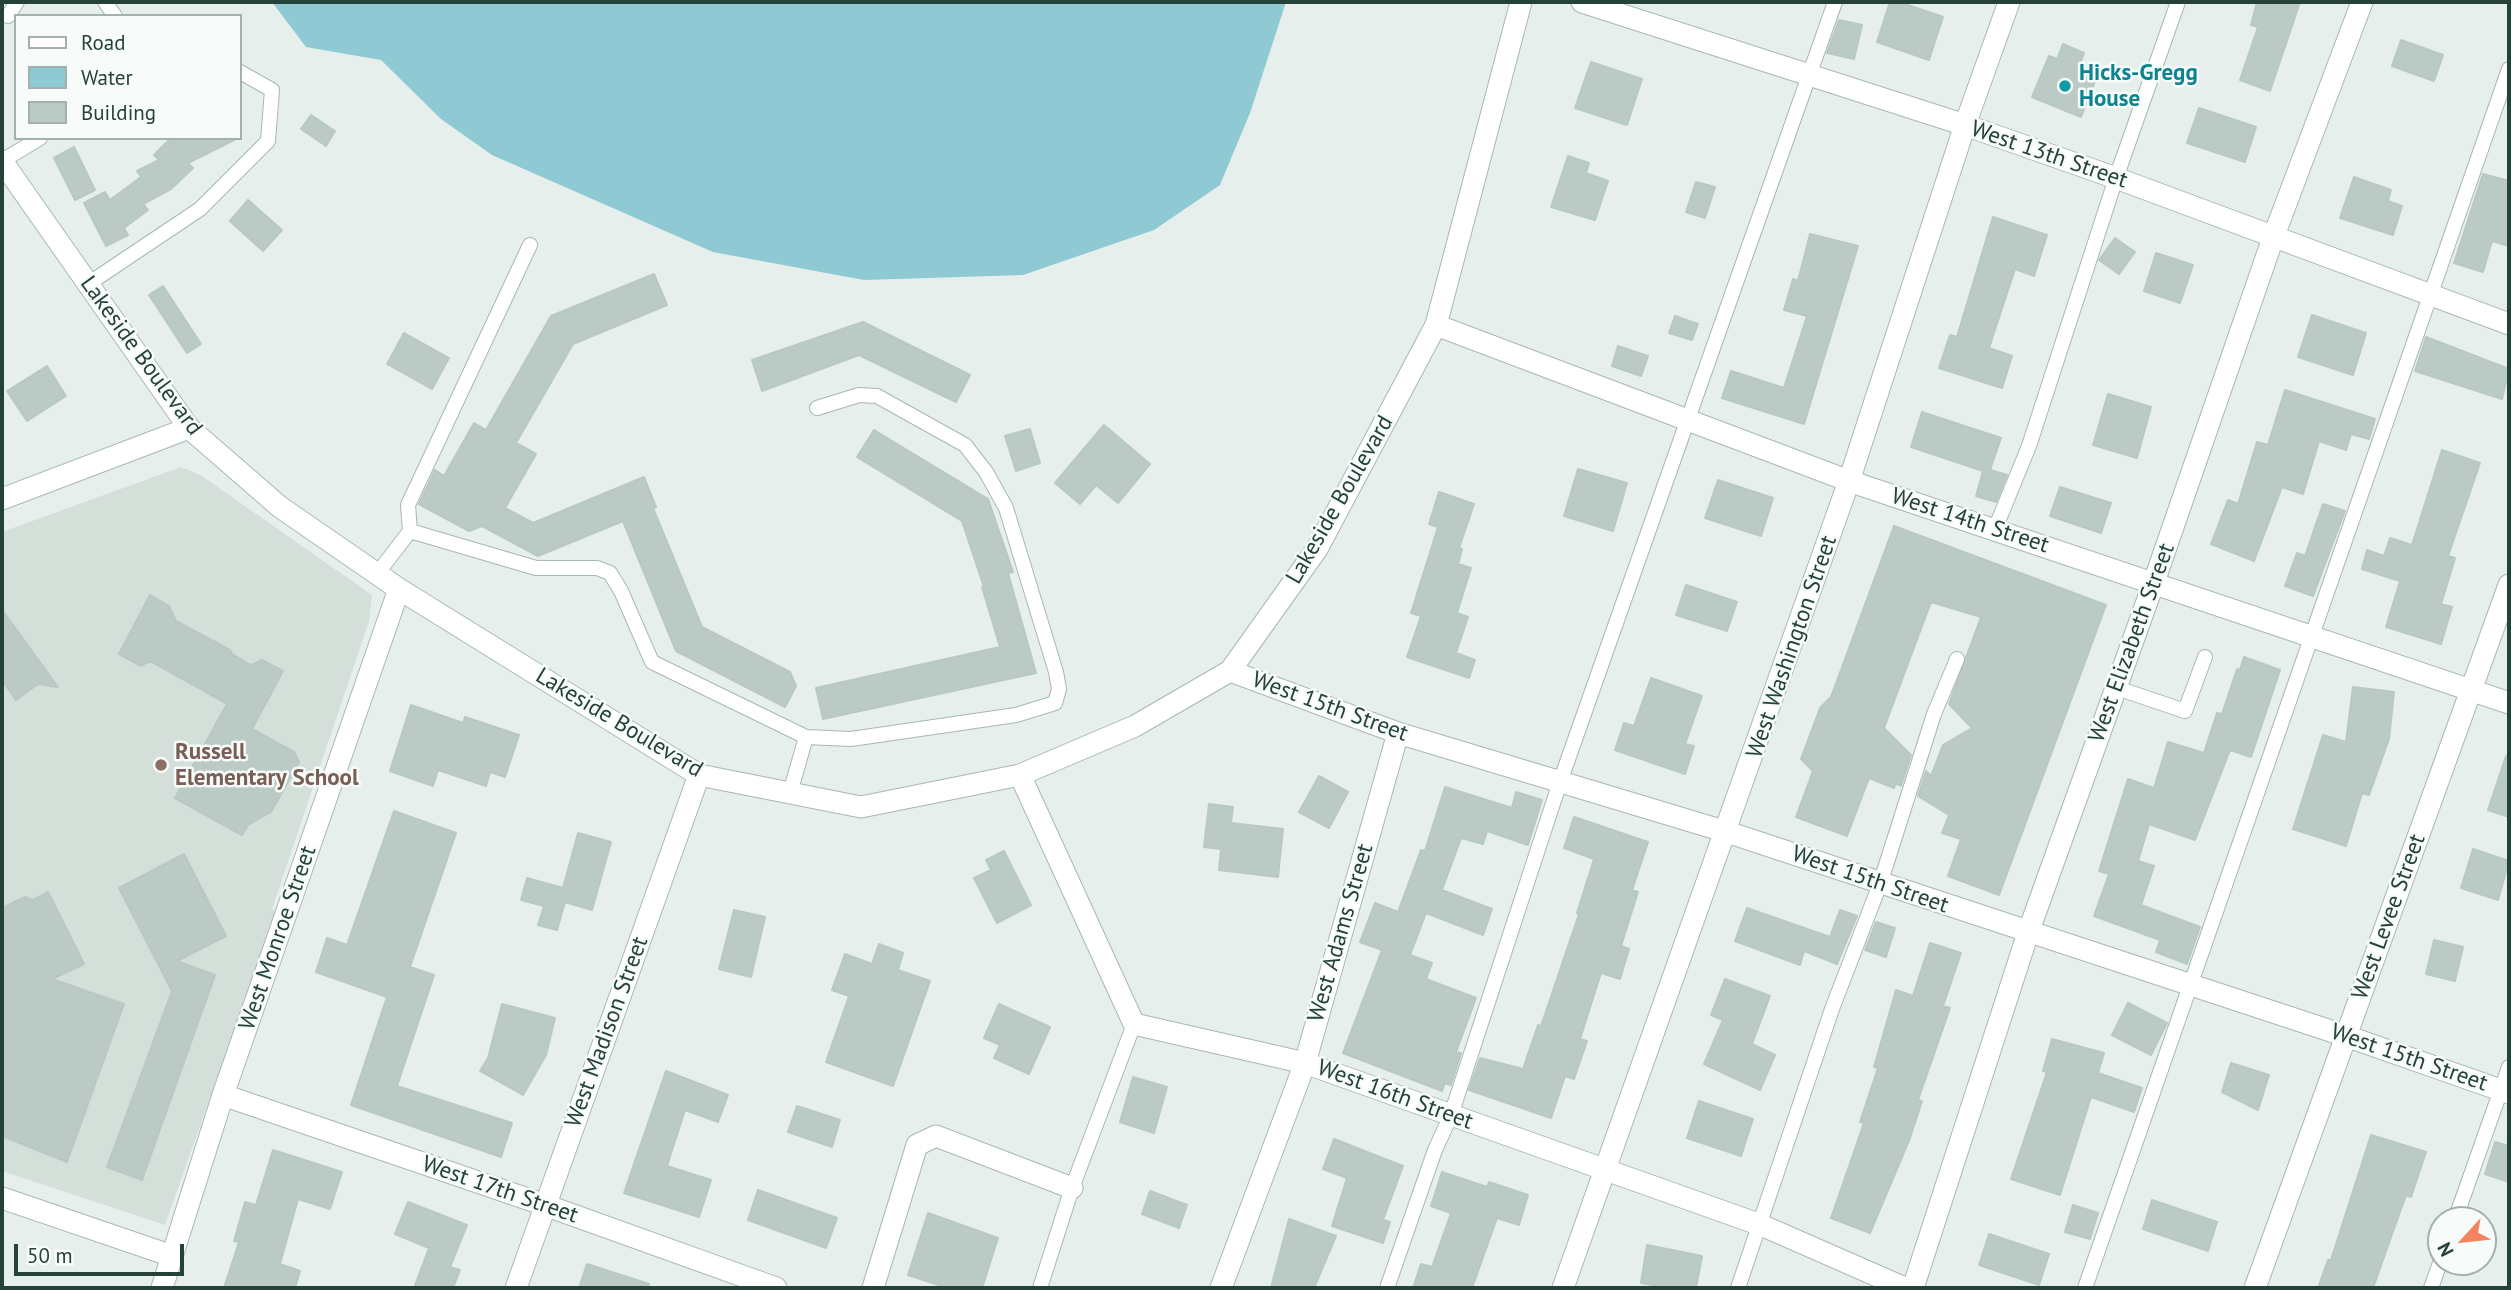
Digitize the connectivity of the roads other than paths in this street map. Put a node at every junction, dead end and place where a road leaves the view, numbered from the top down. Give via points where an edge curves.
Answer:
1 (17, 2) edge
2 (1521, 2) edge
3 (1582, 2) edge
4 (1835, 2) edge
5 (2009, 2) edge
6 (2178, 2) edge
7 (2362, 2) edge
8 (8, 16) dead end
9 (2509, 69) edge
10 (242, 73) edge
11 (1810, 76) junction
12 (1965, 125) junction
13 (37, 140) edge
14 (2, 161) edge
15 (2116, 178) junction
16 (2273, 238) junction
17 (530, 245) dead end
18 (88, 284) junction
19 (2433, 296) junction
20 (2509, 324) edge
21 (1436, 325) junction
22 (817, 408) dead end
23 (1689, 420) junction
24 (189, 428) junction
25 (1849, 481) junction
26 (2, 499) edge
27 (1995, 529) junction
28 (410, 531) junction
29 (377, 574) junction
30 (2154, 582) junction
31 (2509, 585) edge
32 (399, 589) junction
33 (2314, 636) junction
34 (2205, 657) dead end
35 (1957, 659) dead end
36 (1230, 671) junction
37 (2117, 688) junction
38 (2473, 690) junction
39 (2509, 703) edge
40 (1398, 733) junction
41 (806, 737) junction
42 (699, 775) junction
43 (1020, 775) junction
44 (1560, 782) junction
45 (790, 793) junction
46 (1727, 832) junction
47 (1880, 884) junction
48 (2028, 933) junction
49 (2192, 986) junction
50 (1134, 1024) junction
51 (2346, 1036) junction
52 (1305, 1063) junction
53 (2509, 1067) edge
54 (2505, 1092) edge
55 (223, 1095) junction
56 (1451, 1115) junction
57 (1603, 1170) junction
58 (1072, 1188) junction
59 (2, 1198) edge
60 (545, 1205) junction
61 (2460, 1206) edge
62 (1760, 1225) junction
63 (172, 1256) junction
64 (162, 1288) edge
65 (516, 1288) edge
66 (776, 1288) edge
67 (873, 1288) edge
68 (1040, 1288) edge
69 (1221, 1288) edge
70 (1387, 1288) edge
71 (1563, 1288) edge
72 (1738, 1288) edge
73 (1905, 1288) edge
74 (1913, 1288) edge
75 (2085, 1288) edge
76 (2255, 1288) edge

1 - 8 lane
2 - 21 street, Lakeside Boulevard
3 - 11 street, West 13th Street
4 - 11 lane
5 - 12 street, West Washington Street
6 - 15 lane
7 - 16 street, West Elizabeth Street
9 - 19 lane
10 - 18 lane via 272,90 268,141 200,209
11 - 12 street, West 13th Street
11 - 23 lane
12 - 15 street, West 13th Street
12 - 25 street, West Washington Street
13 - 14 lane
14 - 18 street, Lakeside Boulevard
15 - 16 street, West 13th Street
15 - 27 lane via 2029,446
16 - 19 street, West 13th Street
16 - 30 street, West Elizabeth Street
17 - 28 lane via 408,505
18 - 24 street, Lakeside Boulevard
19 - 20 street, West 13th Street
19 - 33 lane via 2363,485
21 - 23 street, West 14th Street
21 - 36 street, Lakeside Boulevard via 1317,549
22 - 41 lane via 859,395 877,396 965,445 1006,508 1059,689 1055,703 1016,715 851,739
23 - 25 street, West 14th Street
23 - 44 lane
24 - 26 street
24 - 29 street, Lakeside Boulevard via 280,508
25 - 27 street, West 14th Street
25 - 46 street, West Washington Street
27 - 30 street, West 14th Street
28 - 29 lane
28 - 41 lane via 536,568 597,568 610,573 652,662
29 - 32 street, Lakeside Boulevard
30 - 33 street, West 14th Street
30 - 37 street, West Elizabeth Street
31 - 38 street, West Levee Street
32 - 42 street, Lakeside Boulevard
32 - 55 street, West Monroe Street
33 - 38 street, West 14th Street
33 - 49 lane
34 - 37 lane via 2185,711
35 - 47 lane via 1934,714
36 - 40 street, West 15th Street
36 - 43 street, Lakeside Boulevard via 1135,726
37 - 48 street, West Elizabeth Street
38 - 39 street, West 14th Street
38 - 51 street, West Levee Street
40 - 44 street, West 15th Street
40 - 52 street, West Adams Street
41 - 45 lane
42 - 45 street, Lakeside Boulevard
42 - 60 street, West Madison Street
43 - 45 street, Lakeside Boulevard via 861,807
43 - 50 street
44 - 46 street, West 15th Street
44 - 56 lane
46 - 47 street, West 15th Street
46 - 57 street, West Washington Street
47 - 48 street, West 15th Street
47 - 62 lane via 1832,1009
48 - 49 street, West 15th Street
48 - 74 street, West Elizabeth Street
49 - 51 street, West 15th Street
49 - 75 lane
50 - 52 street, West 16th Street
50 - 58 lane
51 - 54 street, West 15th Street
51 - 76 street, West Levee Street
52 - 56 street, West 16th Street
52 - 69 street, West Adams Street
53 - 54 lane
54 - 61 lane
55 - 60 street, West 17th Street
55 - 63 street, West Monroe Street
56 - 57 street, West 16th Street
56 - 70 lane
57 - 62 street, West 16th Street
57 - 71 street, West Washington Street
58 - 67 street via 936,1136 917,1145
58 - 68 lane
59 - 63 street
60 - 65 street, West Madison Street
60 - 66 street, West 17th Street
62 - 72 lane
62 - 73 street, West 16th Street
63 - 64 street, West Monroe Street

